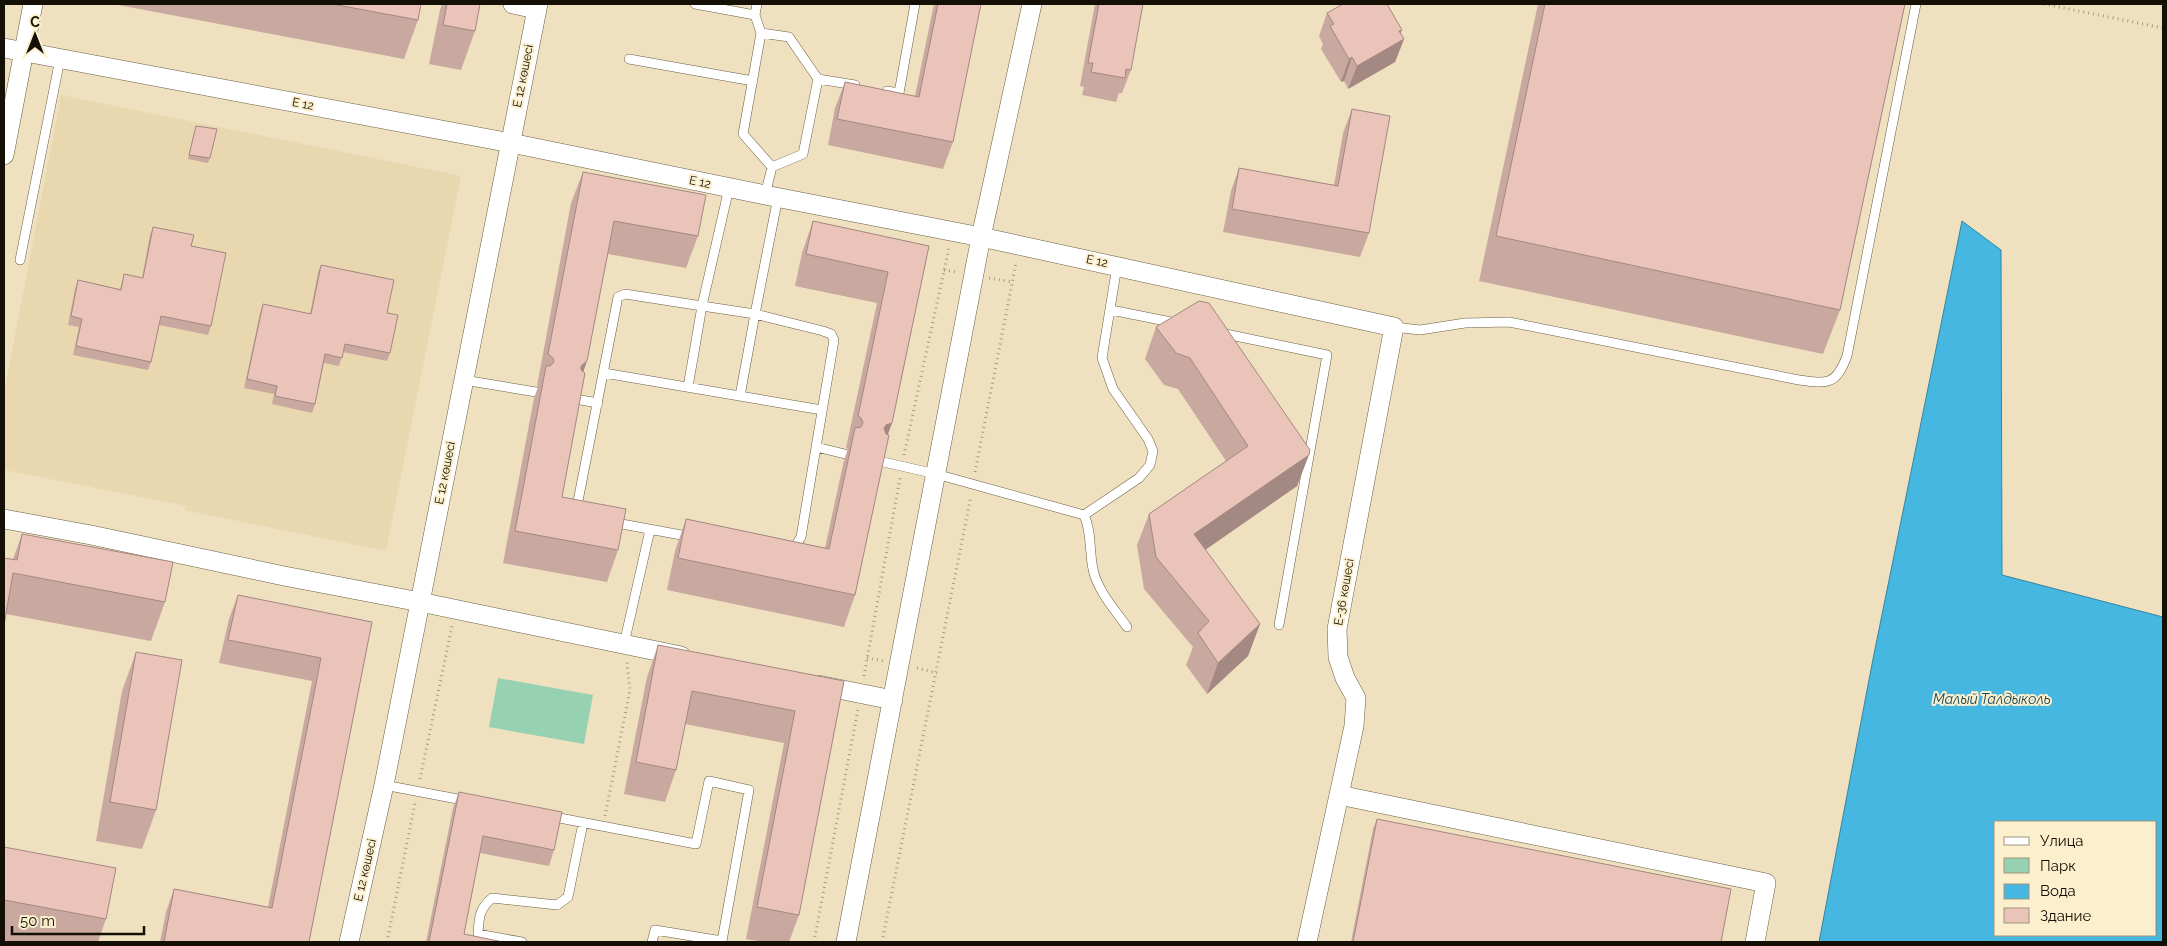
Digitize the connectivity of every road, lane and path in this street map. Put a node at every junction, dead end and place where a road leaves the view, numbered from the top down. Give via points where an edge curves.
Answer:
1 (33, 4) edge
2 (513, 4) edge
3 (695, 4) edge
4 (757, 4) edge
5 (915, 4) edge
6 (1032, 4) edge
7 (1916, 4) edge
8 (2044, 4) edge
9 (537, 6) edge
10 (755, 15) junction
11 (2163, 28) edge
12 (761, 33) junction
13 (4, 48) edge
14 (22, 52) junction
15 (60, 59) junction
16 (629, 59) dead end
17 (818, 79) junction
18 (753, 82) junction
19 (863, 87) edge
20 (881, 90) edge
21 (511, 143) junction
22 (4, 156) edge
23 (772, 167) junction
24 (729, 188) junction
25 (772, 196) junction
26 (953, 231) junction
27 (981, 236) junction
28 (1020, 245) junction
29 (20, 260) dead end
30 (1117, 266) junction
31 (702, 306) junction
32 (1111, 310) junction
33 (755, 314) junction
34 (1186, 325) edge
35 (1394, 327) junction
36 (1214, 331) edge
37 (604, 373) junction
38 (464, 380) junction
39 (688, 387) junction
40 (536, 392) dead end
41 (740, 396) junction
42 (575, 399) edge
43 (598, 403) junction
44 (822, 410) junction
45 (816, 447) junction
46 (845, 454) dead end
47 (879, 461) edge
48 (902, 466) junction
49 (936, 474) junction
50 (973, 485) junction
51 (1084, 515) junction
52 (585, 516) edge
53 (4, 519) edge
54 (598, 519) edge
55 (650, 530) junction
56 (697, 538) edge
57 (782, 552) edge
58 (420, 602) junction
59 (455, 609) junction
60 (1279, 625) dead end
61 (1127, 627) dead end
62 (624, 644) junction
63 (700, 660) edge
64 (804, 682) edge
65 (860, 694) junction
66 (893, 700) junction
67 (384, 785) junction
68 (417, 791) junction
69 (1339, 795) junction
70 (476, 802) edge
71 (535, 813) edge
72 (584, 823) junction
73 (604, 826) junction
74 (349, 942) edge
75 (387, 942) edge
76 (522, 942) edge
77 (652, 942) edge
78 (722, 942) edge
79 (814, 942) edge
80 (846, 942) edge
81 (882, 942) edge
82 (1307, 942) edge
83 (1755, 942) edge

1 - 14 street
2 - 9 street
3 - 10 lane
4 - 10 lane
5 - 20 lane via 899,93
6 - 27 street
7 - 35 lane via 1906,24 1847,356 1837,376 1830,381 1799,380 1509,322 1465,323 1420,330
8 - 11 path
9 - 21 street, Е 12 көшесі
10 - 12 lane
12 - 17 lane via 788,37
12 - 18 lane
13 - 14 street, E 12
14 - 15 street, E 12
14 - 22 street
15 - 21 street, E 12
15 - 29 lane
16 - 18 lane
17 - 19 lane
17 - 23 lane via 803,154
18 - 23 lane via 743,134
21 - 24 street, E 12
21 - 38 street, Е 12 көшесі
23 - 25 lane
24 - 25 street, E 12
24 - 31 lane
25 - 26 street, E 12
25 - 33 lane
26 - 27 street, E 12
26 - 48 path
27 - 28 street, E 12
27 - 49 street
28 - 30 street, E 12
28 - 50 path
30 - 32 lane
30 - 35 street, E 12
31 - 33 lane
31 - 37 lane via 625,294 618,296
31 - 39 lane
32 - 34 lane
32 - 51 lane via 1102,358 1106,374 1153,451 1150,465 1139,478
33 - 41 lane
33 - 44 lane via 831,334 834,340
35 - 69 street, Е-36 көшесі via 1337,629 1338,657 1356,698 1354,726
36 - 60 lane via 1327,355
37 - 39 lane
37 - 43 lane
38 - 40 lane
38 - 58 street, Е 12 көшесі
39 - 41 lane
41 - 44 lane
42 - 43 lane
43 - 52 lane via 578,501 578,508
44 - 45 lane
45 - 46 lane
45 - 57 lane via 801,537 796,545
47 - 48 lane
48 - 49 lane
48 - 65 path
49 - 50 lane
49 - 66 street
50 - 51 lane
50 - 81 path
51 - 61 lane via 1088,524 1093,571
53 - 58 street
54 - 55 lane
55 - 56 lane
55 - 62 lane
58 - 59 street
58 - 67 street, Е 12 көшесі
59 - 62 street
59 - 68 path
62 - 63 street
62 - 73 path via 630,690
64 - 65 street
65 - 66 street
65 - 79 path
66 - 80 street
67 - 68 lane
67 - 74 street, Е 12 көшесі
68 - 70 lane
68 - 75 path
69 - 82 street, Е-36 көшесі
69 - 83 street via 1766,883
71 - 72 lane
72 - 73 lane
72 - 76 lane via 568,897 557,905 492,898 479,913 478,934
73 - 78 lane via 696,844 709,781 749,790
77 - 78 lane via 655,930

